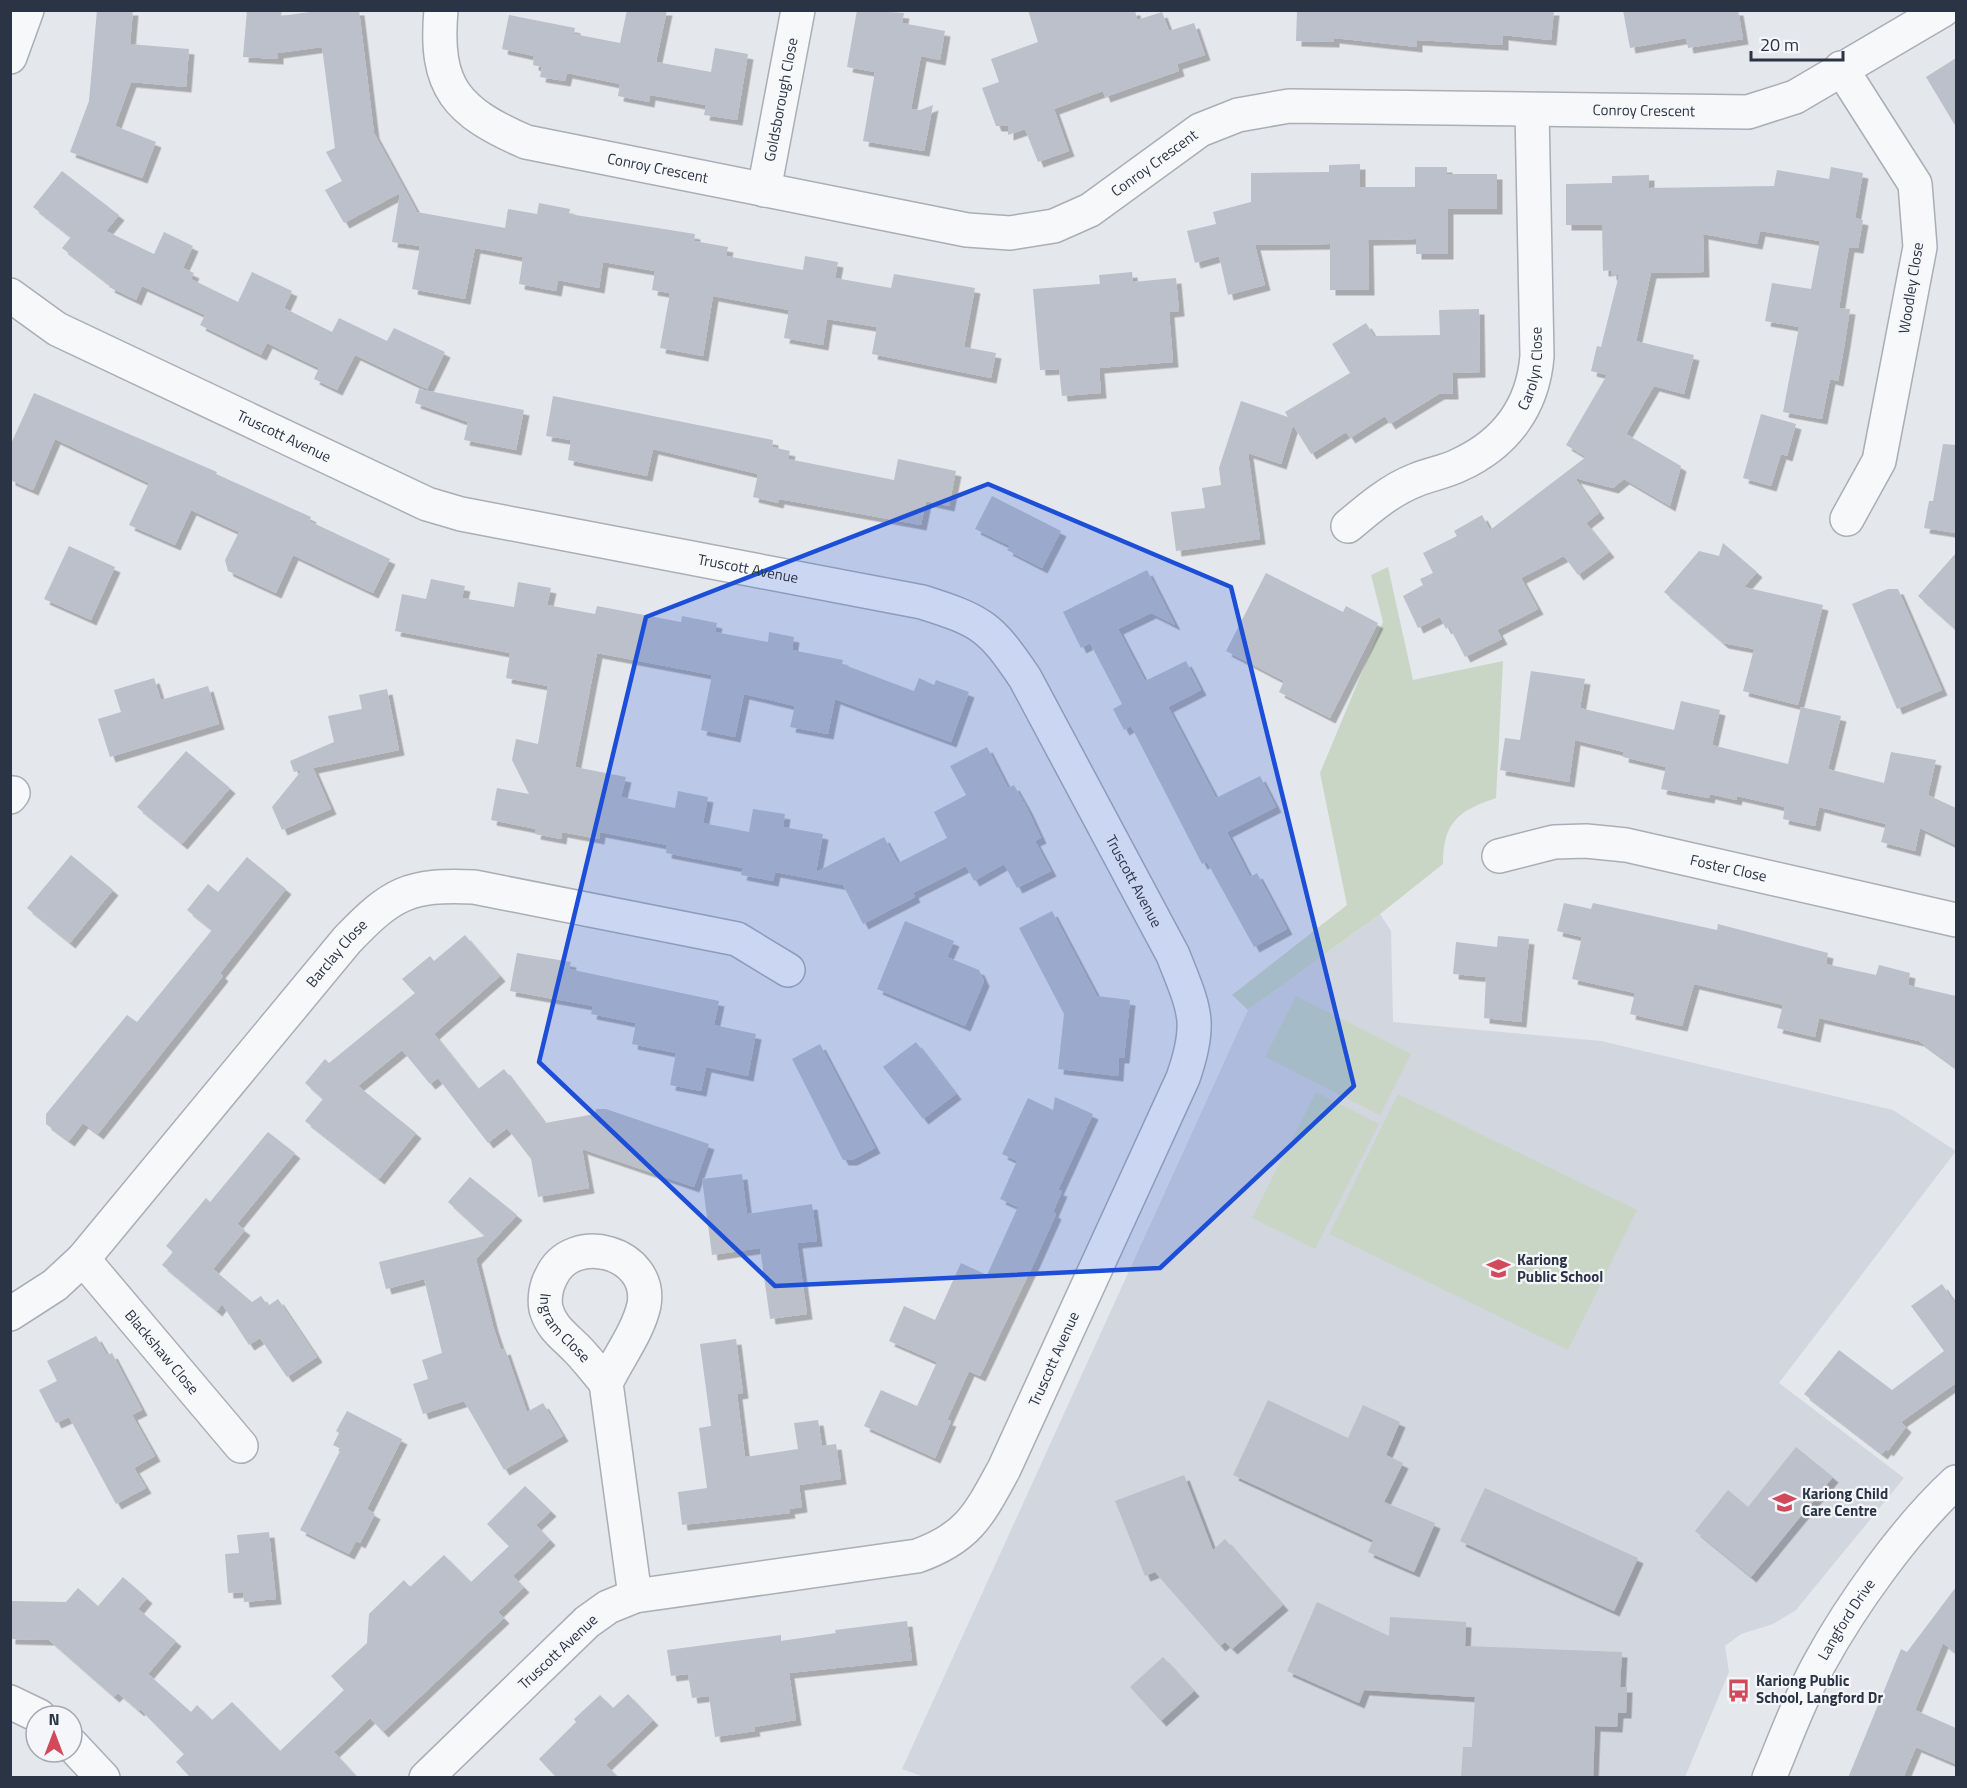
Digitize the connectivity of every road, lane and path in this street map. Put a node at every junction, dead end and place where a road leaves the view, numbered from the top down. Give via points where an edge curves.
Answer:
1 (27, 10) edge
2 (441, 10) edge
3 (798, 10) edge
4 (1943, 10) edge
5 (10, 57) edge
6 (1841, 68) junction
7 (1532, 110) junction
8 (764, 190) junction
9 (10, 295) edge
10 (1847, 519) dead end
11 (1348, 526) dead end
12 (1499, 856) dead end
13 (1956, 920) edge
14 (788, 970) dead end
15 (83, 1259) junction
16 (10, 1314) edge
17 (606, 1383) dead end
18 (241, 1446) dead end
19 (1956, 1482) edge
20 (634, 1596) junction
21 (10, 1702) edge
22 (24, 1709) edge
23 (84, 1758) edge
24 (103, 1778) edge
25 (426, 1778) edge
26 (1769, 1778) edge

1 - 5 street
2 - 8 street, Conroy Crescent via 441,68 459,100 488,125 526,142
3 - 8 street, Goldsborough Close
4 - 6 street, Conroy Crescent
6 - 7 street, Conroy Crescent via 1795,98 1748,112
6 - 10 street, Woodley Close via 1915,184 1920,247 1879,461
7 - 8 street, Conroy Crescent via 1289,106 1238,115 1200,130 1090,210 1054,226 1010,232 968,230
7 - 11 street, Carolyn Close via 1538,356 1530,393 1516,422 1495,445 1458,466 1414,480 1392,492
9 - 20 street, Truscott Avenue via 57,328 427,504 461,514 922,602 983,625 1025,678 1173,955 1195,1018 1195,1044 1183,1078 1004,1469 965,1530 942,1547 917,1556
12 - 13 street, Foster Close via 1554,842 1626,845
14 - 15 street, Barclay Close via 737,939 474,887 440,886 402,893 376,910 347,940
15 - 16 street, Barclay Close via 55,1285
15 - 18 street, Blackshaw Close
17 - 20 street
19 - 26 street, Langford Drive via 1897,1549 1848,1614 1818,1666
20 - 25 street, Truscott Avenue via 587,1622
21 - 22 street
23 - 24 street

